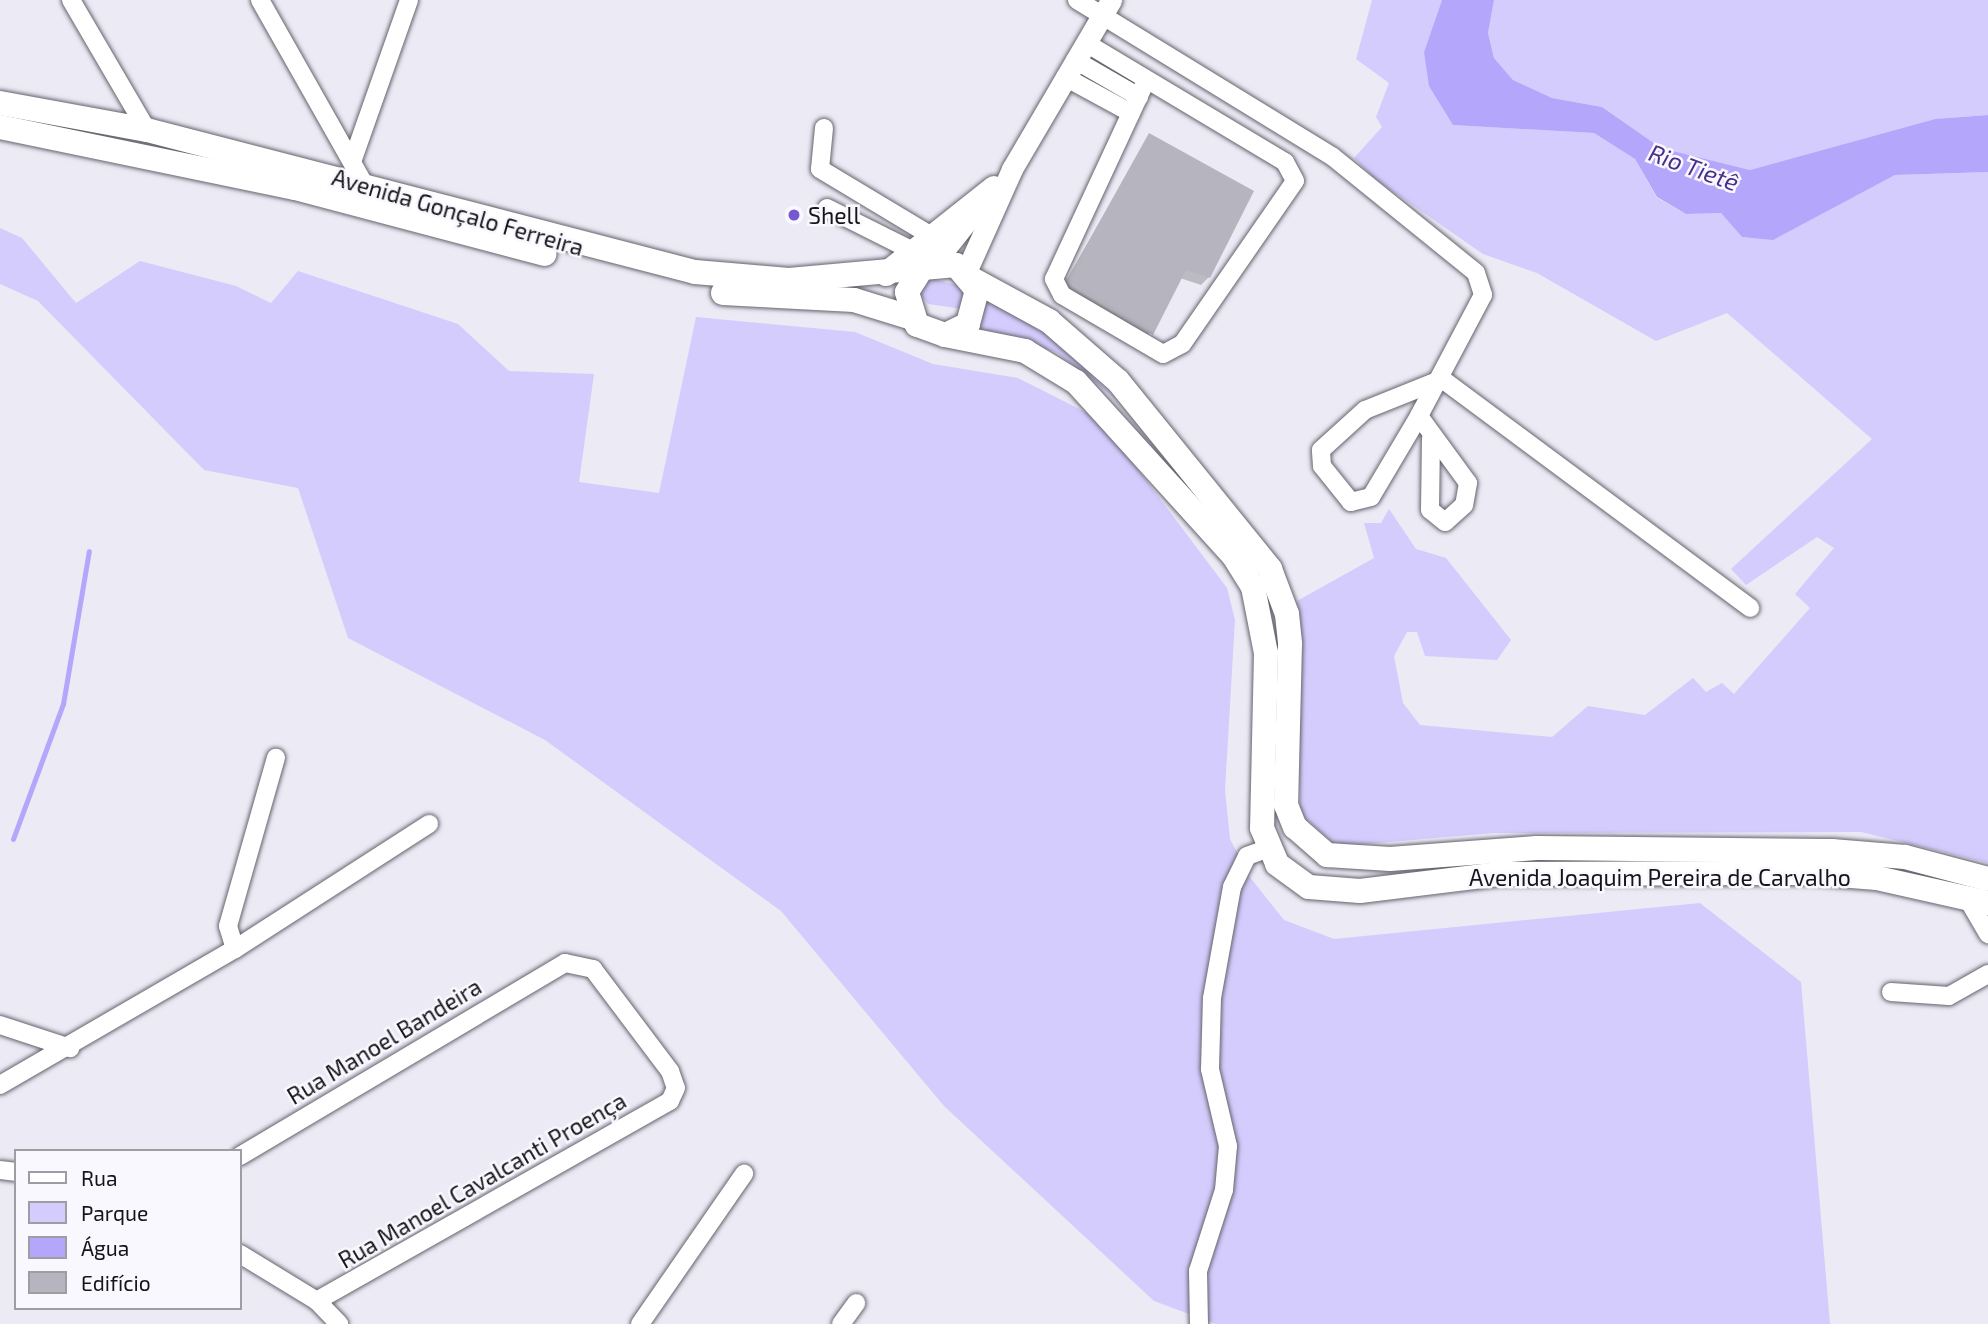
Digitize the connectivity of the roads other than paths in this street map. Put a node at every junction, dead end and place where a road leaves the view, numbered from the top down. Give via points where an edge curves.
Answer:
1 (71, 0) edge
2 (260, 0) edge
3 (409, 0) edge
4 (1077, 0) edge
5 (1105, 9) edge
6 (1075, 60) junction
7 (1139, 97) junction
8 (0, 103) edge
9 (0, 127) edge
10 (824, 128) dead end
11 (147, 130) junction
12 (352, 162) junction
13 (1012, 169) junction
14 (364, 184) junction
15 (994, 188) joint
16 (827, 208) dead end
17 (925, 256) junction
18 (969, 275) junction
19 (912, 318) junction
20 (945, 335) junction
21 (1442, 379) junction
22 (1419, 416) junction
23 (1431, 438) dead end
24 (1750, 608) dead end
25 (276, 758) dead end
26 (429, 824) dead end
27 (1269, 848) junction
28 (1988, 878) edge
29 (1978, 901) edge
30 (1988, 934) edge
31 (236, 949) junction
32 (1988, 974) edge
33 (1891, 992) dead end
34 (0, 1025) edge
35 (70, 1048) junction
36 (0, 1085) edge
37 (670, 1101) joint
38 (242, 1155) edge
39 (744, 1174) dead end
40 (242, 1255) edge
41 (317, 1301) junction
42 (856, 1303) dead end
43 (339, 1324) edge
44 (640, 1324) edge
45 (841, 1324) edge
46 (1199, 1324) edge

1 - 11 street
2 - 12 street
3 - 12 street
4 - 5 street
5 - 6 main road
5 - 21 street via 1333,157 1476,273 1483,295
6 - 7 street
6 - 7 street
6 - 13 main road
7 - 7 street via 1285,162 1295,181 1182,344 1163,354 1062,295 1054,279
8 - 11 highway, Avenida Gonçalo Ferreira
9 - 19 highway, Avenida Gonçalo Ferreira via 307,190 660,282 737,296 854,300
10 - 17 street via 820,169
11 - 14 highway, Avenida Gonçalo Ferreira
12 - 14 street
13 - 15 main road
13 - 18 main road
14 - 17 highway, Avenida Gonçalo Ferreira via 695,272 768,280 885,275
15 - 17 highway
16 - 17 street
17 - 18 highway
17 - 19 highway via 907,292
18 - 20 highway via 975,314
18 - 28 highway, Avenida Joaquim Pereira de Carvalho via 1049,321 1118,381 1270,569 1287,614 1290,644 1286,805 1295,827 1327,855 1390,859 1537,848 1819,850 1905,857
19 - 20 highway via 925,330
20 - 27 highway, Avenida Joaquim Pereira de Carvalho via 1025,351 1076,382 1233,555 1262,614 1260,801
21 - 22 street
21 - 22 street via 1365,410 1321,450 1322,466 1351,502 1371,497
21 - 24 street
22 - 23 street
25 - 31 street via 228,926
26 - 31 street
27 - 29 highway, Avenida Joaquim Pereira de Carvalho via 1289,876 1332,892 1498,874 1813,873 1877,878
27 - 46 street via 1247,856 1232,887 1212,998 1210,1069 1228,1146 1224,1189 1198,1271
29 - 30 street
31 - 35 street
32 - 33 street via 1949,996
34 - 35 street
35 - 36 street
37 - 38 street, Rua Manoel Bandeira via 676,1088 670,1071 593,969 576,961 554,967
37 - 41 street, Rua Manoel Cavalcanti Proença
39 - 44 street
40 - 41 street
41 - 43 street
42 - 45 street

